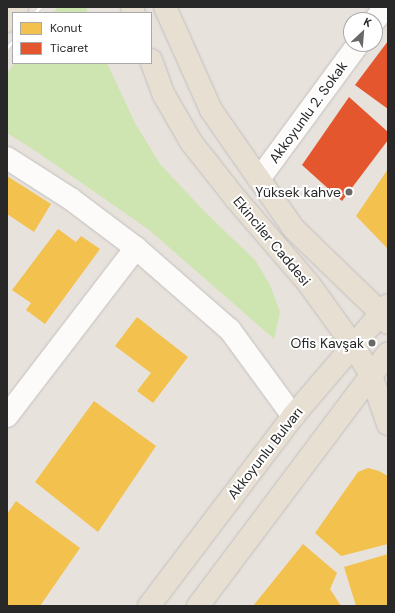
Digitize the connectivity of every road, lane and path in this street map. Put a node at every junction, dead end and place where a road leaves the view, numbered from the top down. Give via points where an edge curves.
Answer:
1 (165, 7) edge
2 (352, 52) edge
3 (152, 63) edge
4 (7, 158) edge
5 (259, 179) junction
6 (136, 248) junction
7 (386, 314) edge
8 (353, 345) junction
9 (388, 353) edge
10 (371, 375) junction
11 (7, 416) edge
12 (293, 416) junction
13 (388, 424) edge
14 (149, 606) edge
15 (198, 606) edge

1 - 5 main road, Ekinciler Caddesi via 211,110
2 - 5 street, Akkoyunlu 2. Sokak
3 - 8 main road, Ekinciler Caddesi via 164,95 191,142 309,284
4 - 6 street via 71,199
5 - 7 main road, Ekinciler Caddesi via 294,229
6 - 11 street
6 - 12 street via 230,330
7 - 8 main road, Akkoyunlu Bulvarı
8 - 10 main road, Ekinciler Caddesi
8 - 12 main road, Akkoyunlu Bulvarı
9 - 10 main road
10 - 13 main road, Ekinciler Caddesi
10 - 15 main road
12 - 14 main road, Akkoyunlu Bulvarı

